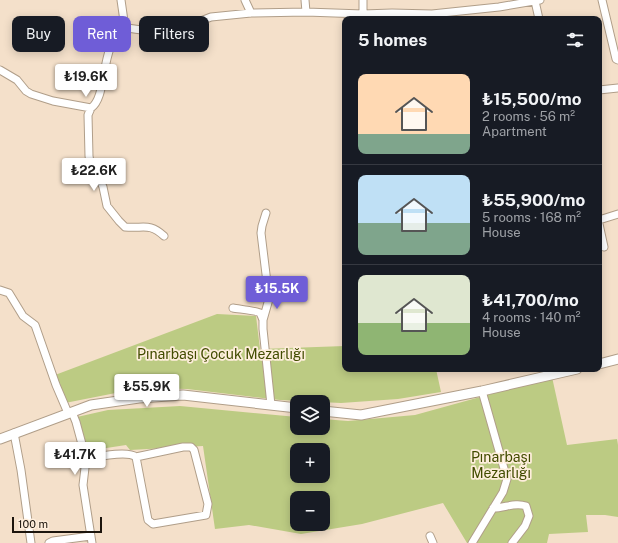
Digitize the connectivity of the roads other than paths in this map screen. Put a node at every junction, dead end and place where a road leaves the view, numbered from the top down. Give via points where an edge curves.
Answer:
1 (121, 0) edge
2 (245, 0) edge
3 (304, 0) edge
4 (363, 0) edge
5 (538, 0) edge
6 (602, 0) edge
7 (306, 12) junction
8 (251, 13) junction
9 (363, 14) junction
10 (123, 16) edge
11 (539, 16) edge
12 (131, 29) edge
13 (109, 52) edge
14 (618, 60) edge
15 (0, 70) edge
16 (618, 88) edge
17 (602, 90) edge
18 (91, 108) junction
19 (266, 213) dead end
20 (618, 214) edge
21 (602, 219) edge
22 (164, 236) dead end
23 (602, 238) edge
24 (604, 247) dead end
25 (0, 290) edge
26 (233, 308) dead end
27 (263, 320) junction
28 (617, 362) edge
29 (602, 364) edge
30 (564, 372) edge
31 (482, 391) junction
32 (270, 405) junction
33 (290, 407) edge
34 (70, 412) junction
35 (330, 412) edge
36 (14, 433) junction
37 (0, 439) edge
38 (136, 457) junction
39 (86, 459) junction
40 (493, 508) junction
41 (91, 540) edge
42 (31, 543) edge
43 (49, 543) edge
44 (472, 543) edge
45 (512, 543) edge

1 - 10 street
2 - 8 street
3 - 7 street
4 - 9 street
5 - 9 street via 432,14
5 - 11 street
6 - 14 street
7 - 8 street
7 - 9 street
8 - 12 street via 211,17 175,31 156,32
13 - 18 street via 99,95
15 - 18 street via 17,80 31,94
16 - 17 street
18 - 22 street via 88,115 90,162 96,170 108,206 125,227 149,227
19 - 27 street via 261,233 269,299
20 - 21 street
23 - 24 street
25 - 34 street via 9,293 23,316 35,325 56,385
26 - 27 street via 256,311
27 - 32 street
28 - 29 main road
30 - 31 main road
31 - 35 main road via 361,415
31 - 40 street via 507,479 503,492
32 - 33 main road
32 - 34 main road via 183,395 104,403
34 - 36 main road
34 - 39 street via 76,422
36 - 37 main road
36 - 42 street
38 - 38 street via 148,520 153,524 206,516 208,504 194,450 191,447
38 - 39 street via 133,454 114,454
39 - 41 street via 83,485
40 - 44 street
40 - 45 street via 520,504 526,506 529,516
41 - 43 street

